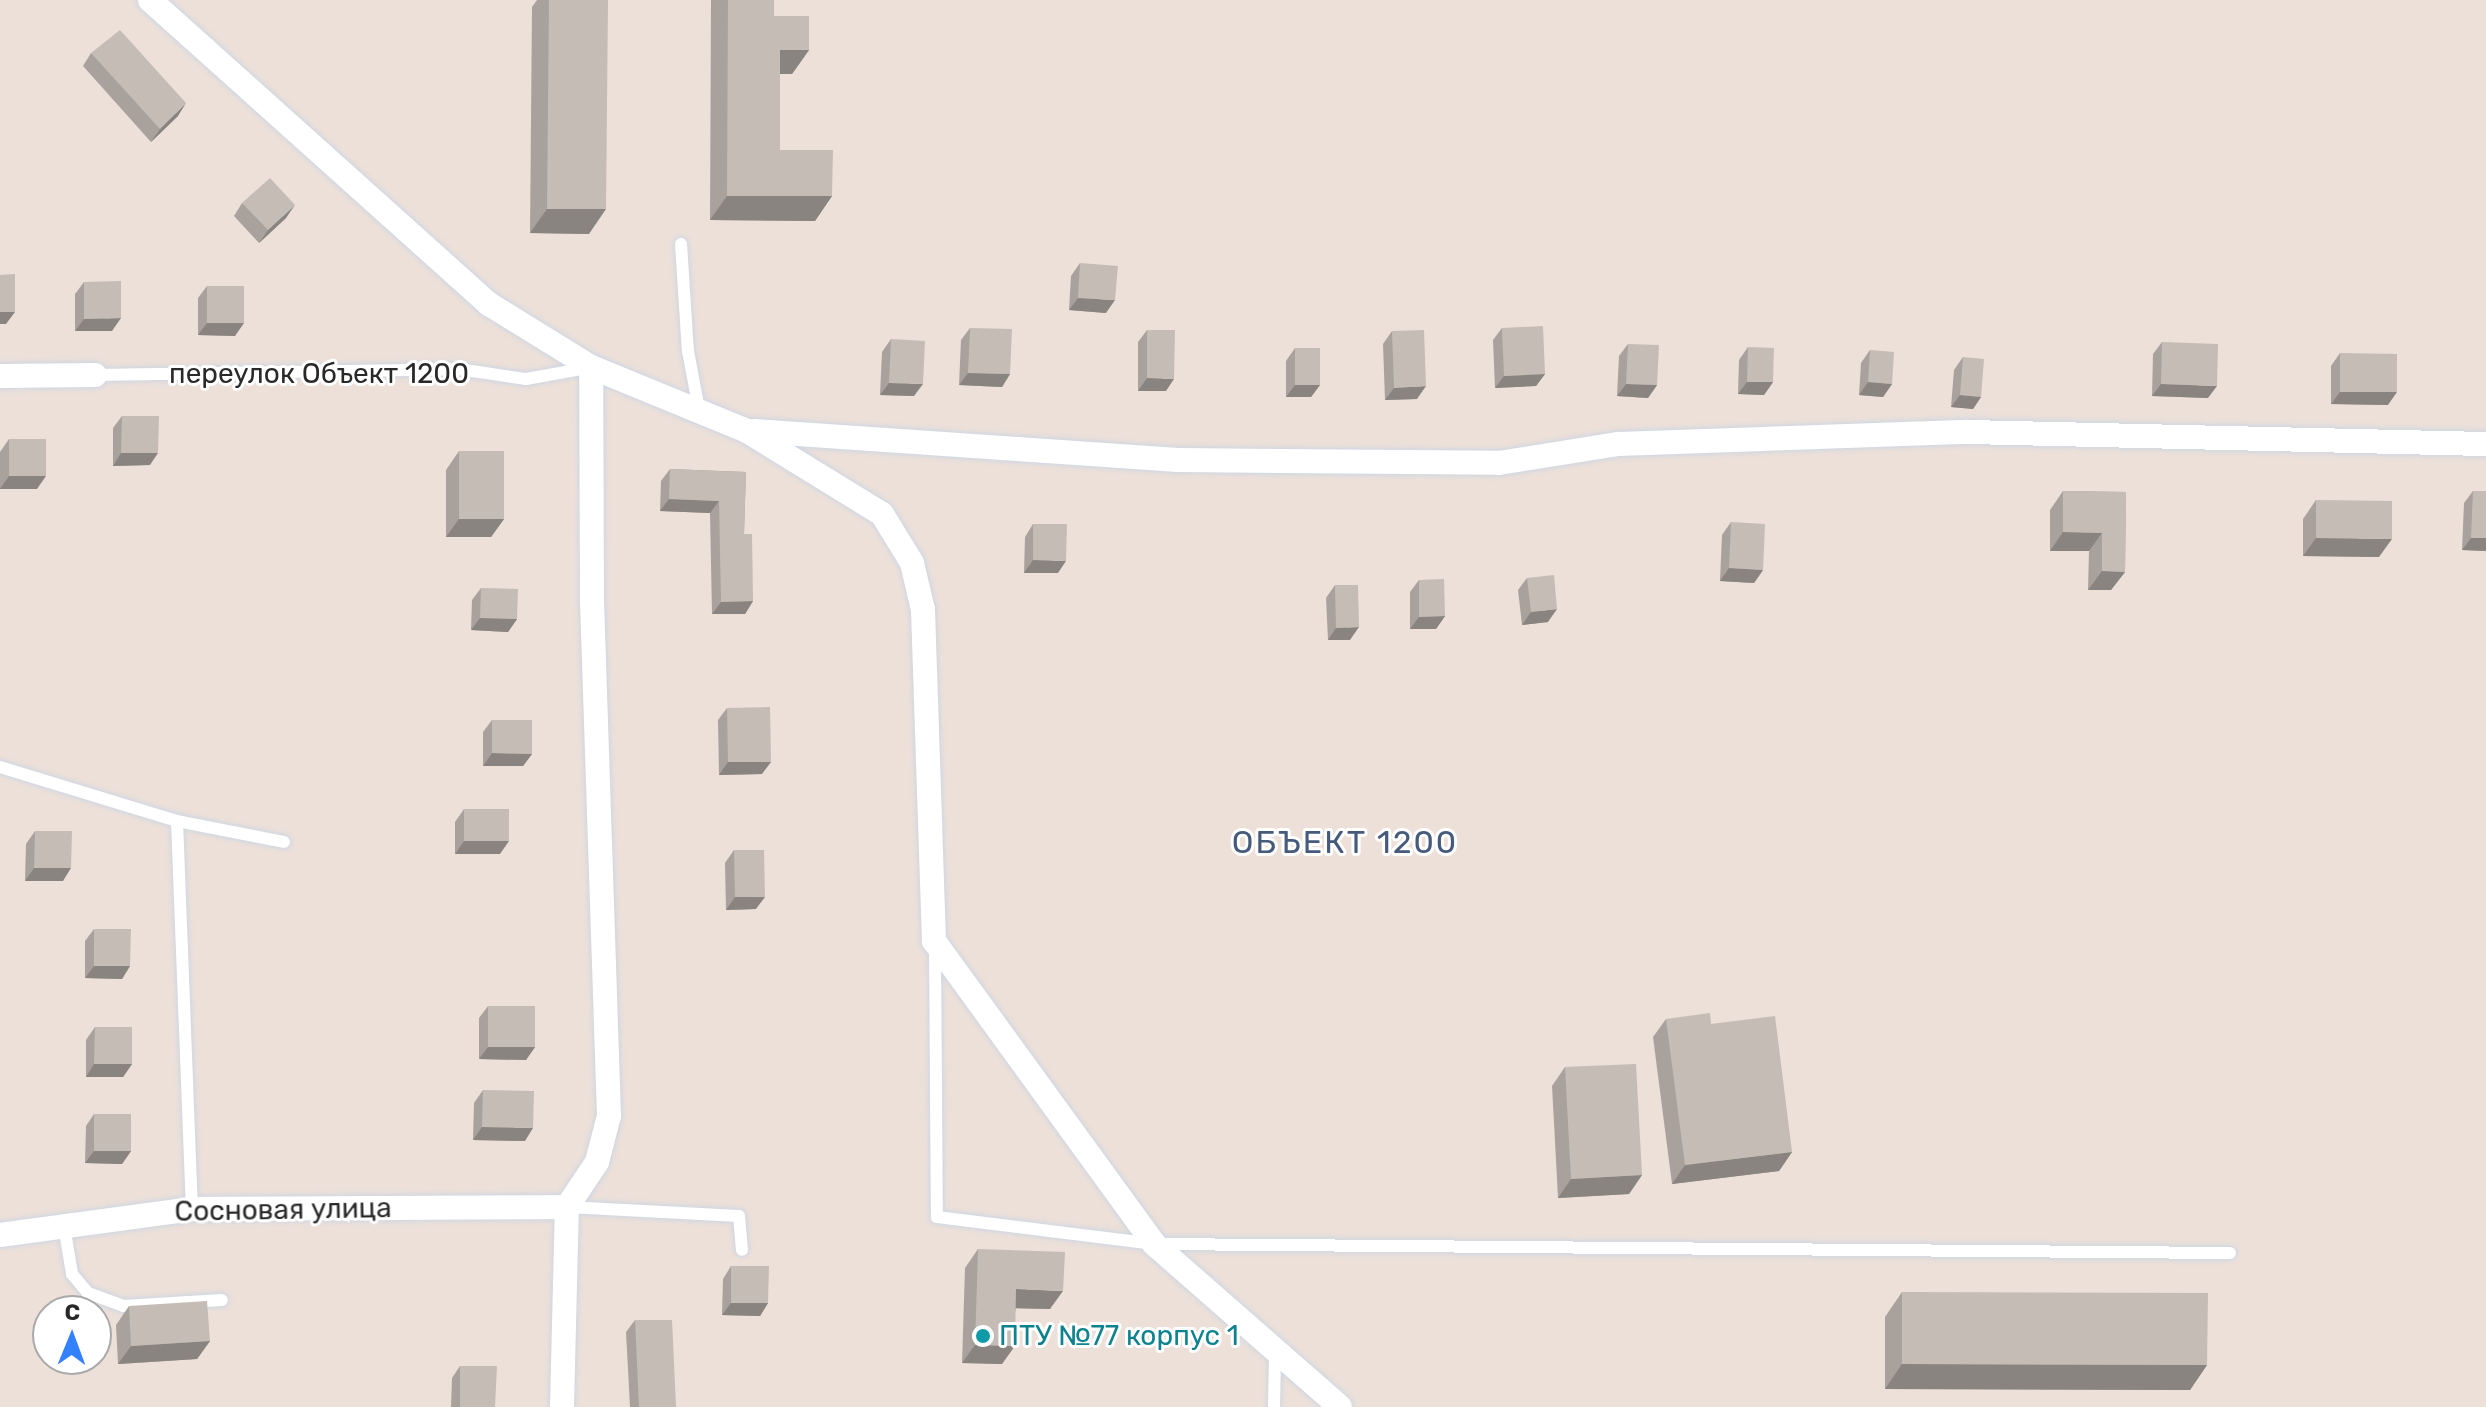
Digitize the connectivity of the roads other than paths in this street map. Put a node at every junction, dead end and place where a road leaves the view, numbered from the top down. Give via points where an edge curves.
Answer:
1 (150, 0) edge
2 (681, 244) dead end
3 (591, 367) junction
4 (95, 375) joint
5 (0, 376) edge
6 (699, 410) junction
7 (747, 431) junction
8 (2486, 444) edge
9 (0, 767) edge
10 (177, 821) junction
11 (284, 842) dead end
12 (934, 941) junction
13 (567, 1207) junction
14 (192, 1209) junction
15 (64, 1226) junction
16 (0, 1235) edge
17 (1154, 1244) junction
18 (742, 1250) dead end
19 (2230, 1253) dead end
20 (222, 1300) dead end
21 (1275, 1353) junction
22 (562, 1407) edge
23 (1274, 1407) edge
24 (1340, 1407) edge

1 - 3 street via 489,304
2 - 6 lane via 688,351
3 - 4 lane, переулок Объект 1200 via 526,379 458,369
3 - 6 street
3 - 13 street via 592,602 609,1116 597,1162
4 - 5 street
6 - 7 street
7 - 8 street via 1178,460 1499,463 1618,444 1968,432
7 - 12 street via 882,514 912,563 923,610
9 - 10 lane
10 - 11 lane
10 - 14 lane
12 - 17 street
12 - 17 lane via 937,1217
13 - 14 street, Сосновая улица
13 - 18 lane via 739,1216
13 - 22 street
14 - 15 street, Сосновая улица
15 - 16 street, Сосновая улица
15 - 20 lane via 72,1274 88,1293 123,1306
17 - 19 lane
17 - 21 street
21 - 23 lane
21 - 24 street

